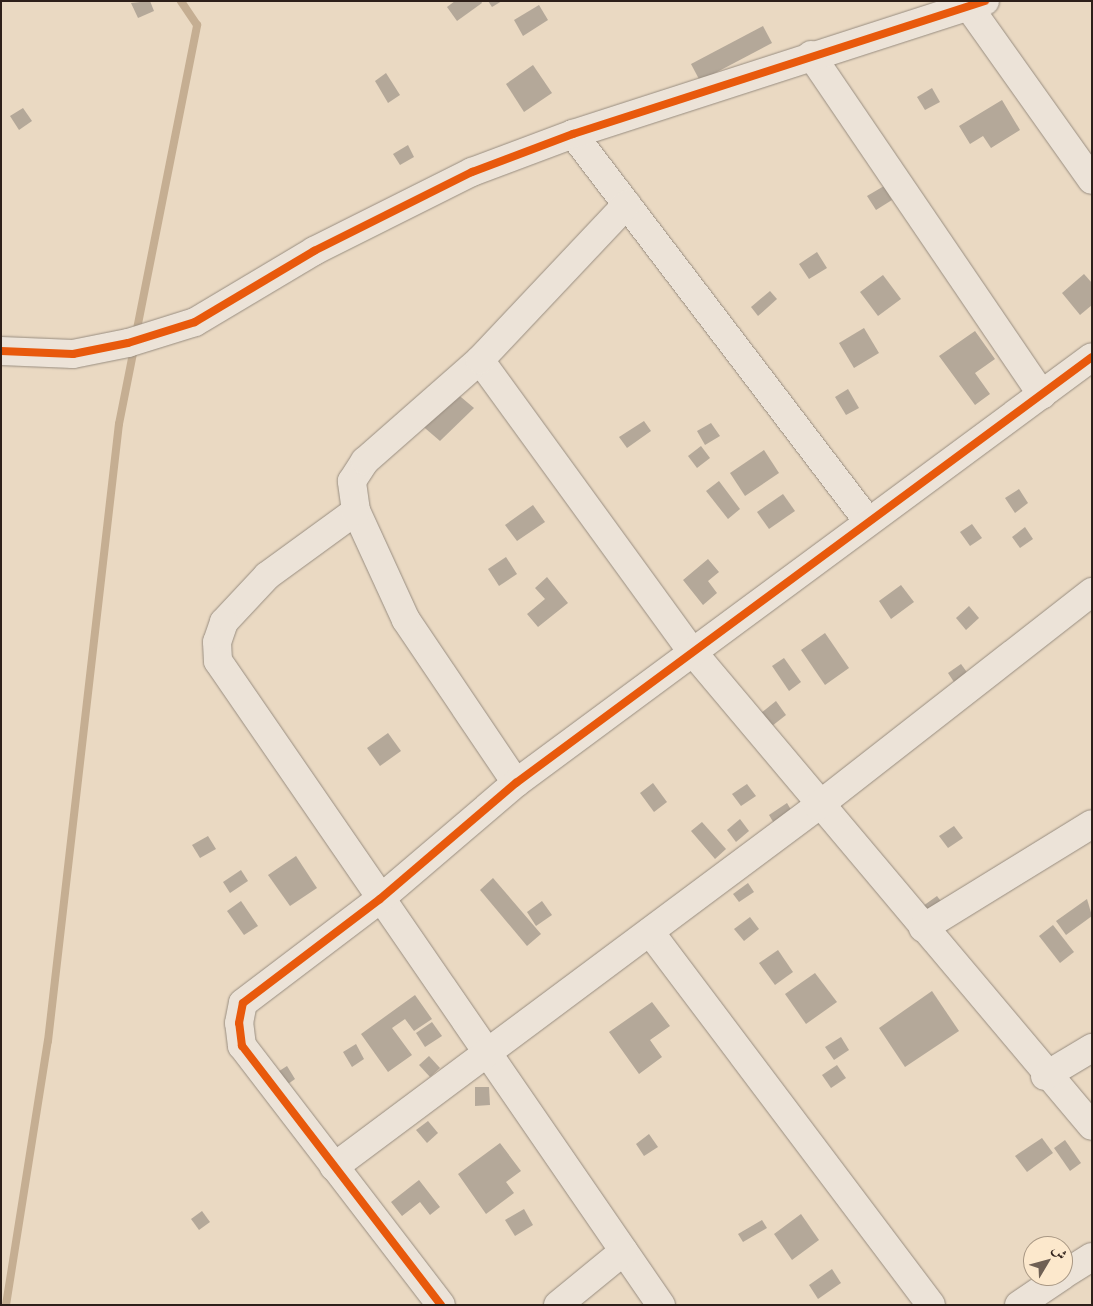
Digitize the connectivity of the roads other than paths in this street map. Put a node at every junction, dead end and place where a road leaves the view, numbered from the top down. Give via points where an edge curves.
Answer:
1 (977, 4) edge
2 (810, 55) junction
3 (573, 134) junction
4 (1092, 180) edge
5 (627, 204) junction
6 (1, 351) edge
7 (1092, 357) edge
8 (480, 360) junction
9 (1042, 395) junction
10 (356, 511) junction
11 (867, 520) junction
12 (1092, 592) edge
13 (691, 650) junction
14 (516, 783) junction
15 (818, 806) junction
16 (1092, 824) edge
17 (380, 898) junction
18 (923, 928) junction
19 (650, 932) junction
20 (1092, 1048) edge
21 (487, 1054) junction
22 (1046, 1076) junction
23 (1092, 1126) edge
24 (334, 1167) junction
25 (624, 1251) junction
26 (1092, 1257) edge
27 (1073, 1273) edge
28 (1058, 1286) edge
29 (441, 1305) edge
30 (558, 1305) edge
31 (661, 1305) edge
32 (932, 1305) edge
33 (1019, 1305) edge

1 - 2 street
1 - 4 street
2 - 3 street
2 - 9 street
3 - 5 street
3 - 6 street via 472,172 385,214 195,322 128,343 73,354
5 - 8 street
5 - 11 street
7 - 9 street
8 - 10 street via 365,461 352,481
8 - 13 street
9 - 11 street
10 - 14 street via 406,620
10 - 17 street via 267,576 224,622 217,642 218,661
11 - 13 street
12 - 15 street
13 - 14 street
13 - 15 street
14 - 17 street
15 - 18 street
15 - 19 street
16 - 18 street
17 - 21 street
17 - 24 street via 243,1003 239,1022 242,1046
18 - 22 street
19 - 21 street
19 - 32 street
20 - 22 street
21 - 24 street
21 - 25 street
22 - 23 street
24 - 29 street
25 - 30 street
25 - 31 street
26 - 27 street
28 - 33 street

